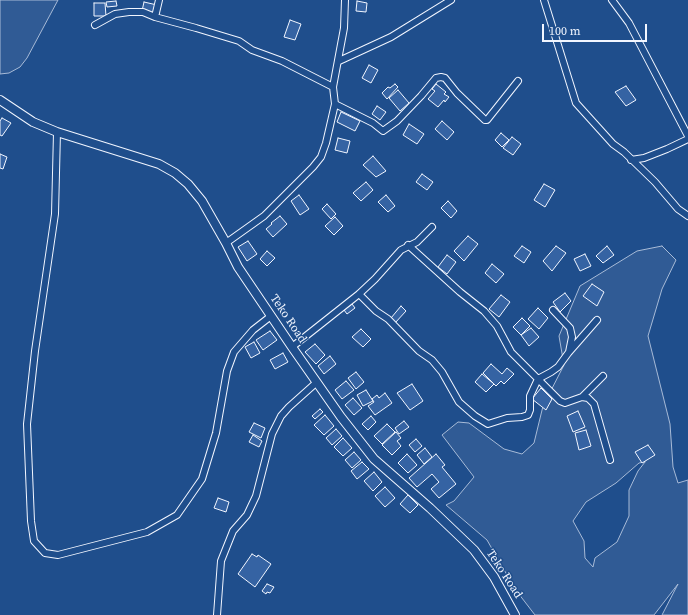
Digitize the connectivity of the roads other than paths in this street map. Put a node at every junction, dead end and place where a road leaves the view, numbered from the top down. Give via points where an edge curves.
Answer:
1 (159, 0) edge
2 (345, 0) edge
3 (451, 0) edge
4 (544, 0) edge
5 (612, 0) edge
6 (155, 17) junction
7 (95, 25) dead end
8 (339, 61) junction
9 (518, 81) dead end
10 (333, 87) junction
11 (0, 100) edge
12 (335, 104) junction
13 (57, 132) junction
14 (688, 136) edge
15 (631, 160) junction
16 (688, 216) edge
17 (432, 227) dead end
18 (226, 243) junction
19 (408, 245) junction
20 (359, 294) junction
21 (553, 310) dead end
22 (271, 316) junction
23 (597, 320) dead end
24 (292, 347) junction
25 (569, 352) junction
26 (603, 376) dead end
27 (538, 379) junction
28 (318, 382) junction
29 (582, 397) junction
30 (610, 460) dead end
31 (217, 615) edge
32 (515, 615) edge

1 - 6 street
2 - 8 street
3 - 8 street via 391,37
4 - 15 street via 576,103
5 - 14 street via 629,23
6 - 7 street via 143,12 130,12 115,14
6 - 10 street via 239,41 252,50 282,61
8 - 10 street
9 - 12 street via 487,120 445,78 441,77 436,78 397,121 382,131 373,123
10 - 12 street
11 - 13 street, Teko Road via 33,122
12 - 18 street via 321,157 264,216
13 - 18 street, Teko Road via 159,164 175,173 202,201
13 - 22 street via 55,214 27,424 31,521 34,542 45,553 58,556 147,532 177,515 202,479 216,433 227,372 234,352 253,330
14 - 15 street via 667,149
15 - 16 street via 678,209
17 - 19 street via 417,242
18 - 22 street, Teko Road via 238,267
19 - 20 street
19 - 27 street via 484,311 497,326 511,352
20 - 24 street
20 - 27 street via 419,351 432,360 459,402 488,424 528,415 530,396
21 - 25 street via 570,328 572,337
22 - 24 street, Teko Road
23 - 25 street
24 - 28 street, Teko Road
25 - 27 street via 558,367
26 - 29 street
27 - 29 street via 560,401 565,403
28 - 31 street via 281,416 272,434 256,496 247,515 233,531 221,561
28 - 32 street, Teko Road via 374,459 474,550 494,577
29 - 30 street via 588,398 594,404

